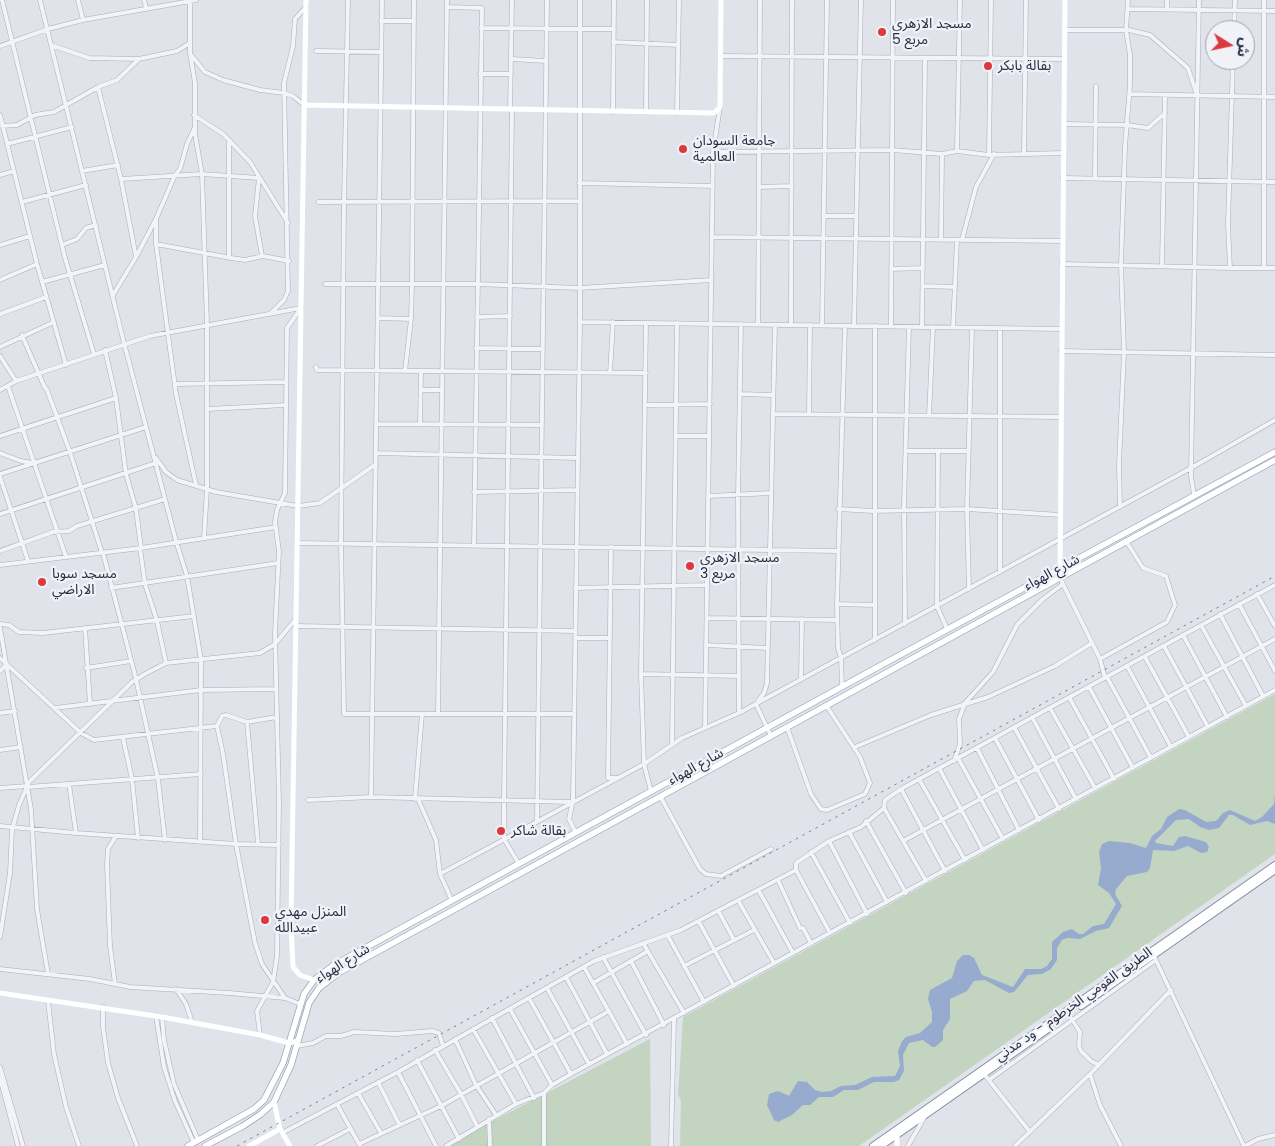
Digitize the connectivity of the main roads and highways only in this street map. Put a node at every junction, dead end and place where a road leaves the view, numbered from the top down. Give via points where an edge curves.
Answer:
1 (1275, 452) edge
2 (1275, 460) edge
3 (1275, 865) edge
4 (1275, 870) edge
5 (1153, 956) junction
6 (897, 1132) junction
7 (193, 1143) edge
8 (885, 1145) edge
9 (205, 1146) edge
10 (873, 1146) edge

1 - 7 main road, شارع الهواء via 334,966 314,980 300,1004 276,1081 259,1106
2 - 9 main road, شارع الهواء via 329,979 309,1003 285,1081 274,1102 255,1118
3 - 5 highway, الطريق القومي الخرطوم - ود مدني
4 - 5 highway, الطريق القومي الخرطوم - ود مدني
5 - 6 highway, الطريق القومي الخرطوم - ود مدني
5 - 6 highway, الطريق القومي الخرطوم - ود مدني via 1071,1018
6 - 8 highway, الطريق القومي الخرطوم - ود مدني
6 - 10 highway, الطريق القومي الخرطوم - ود مدني

